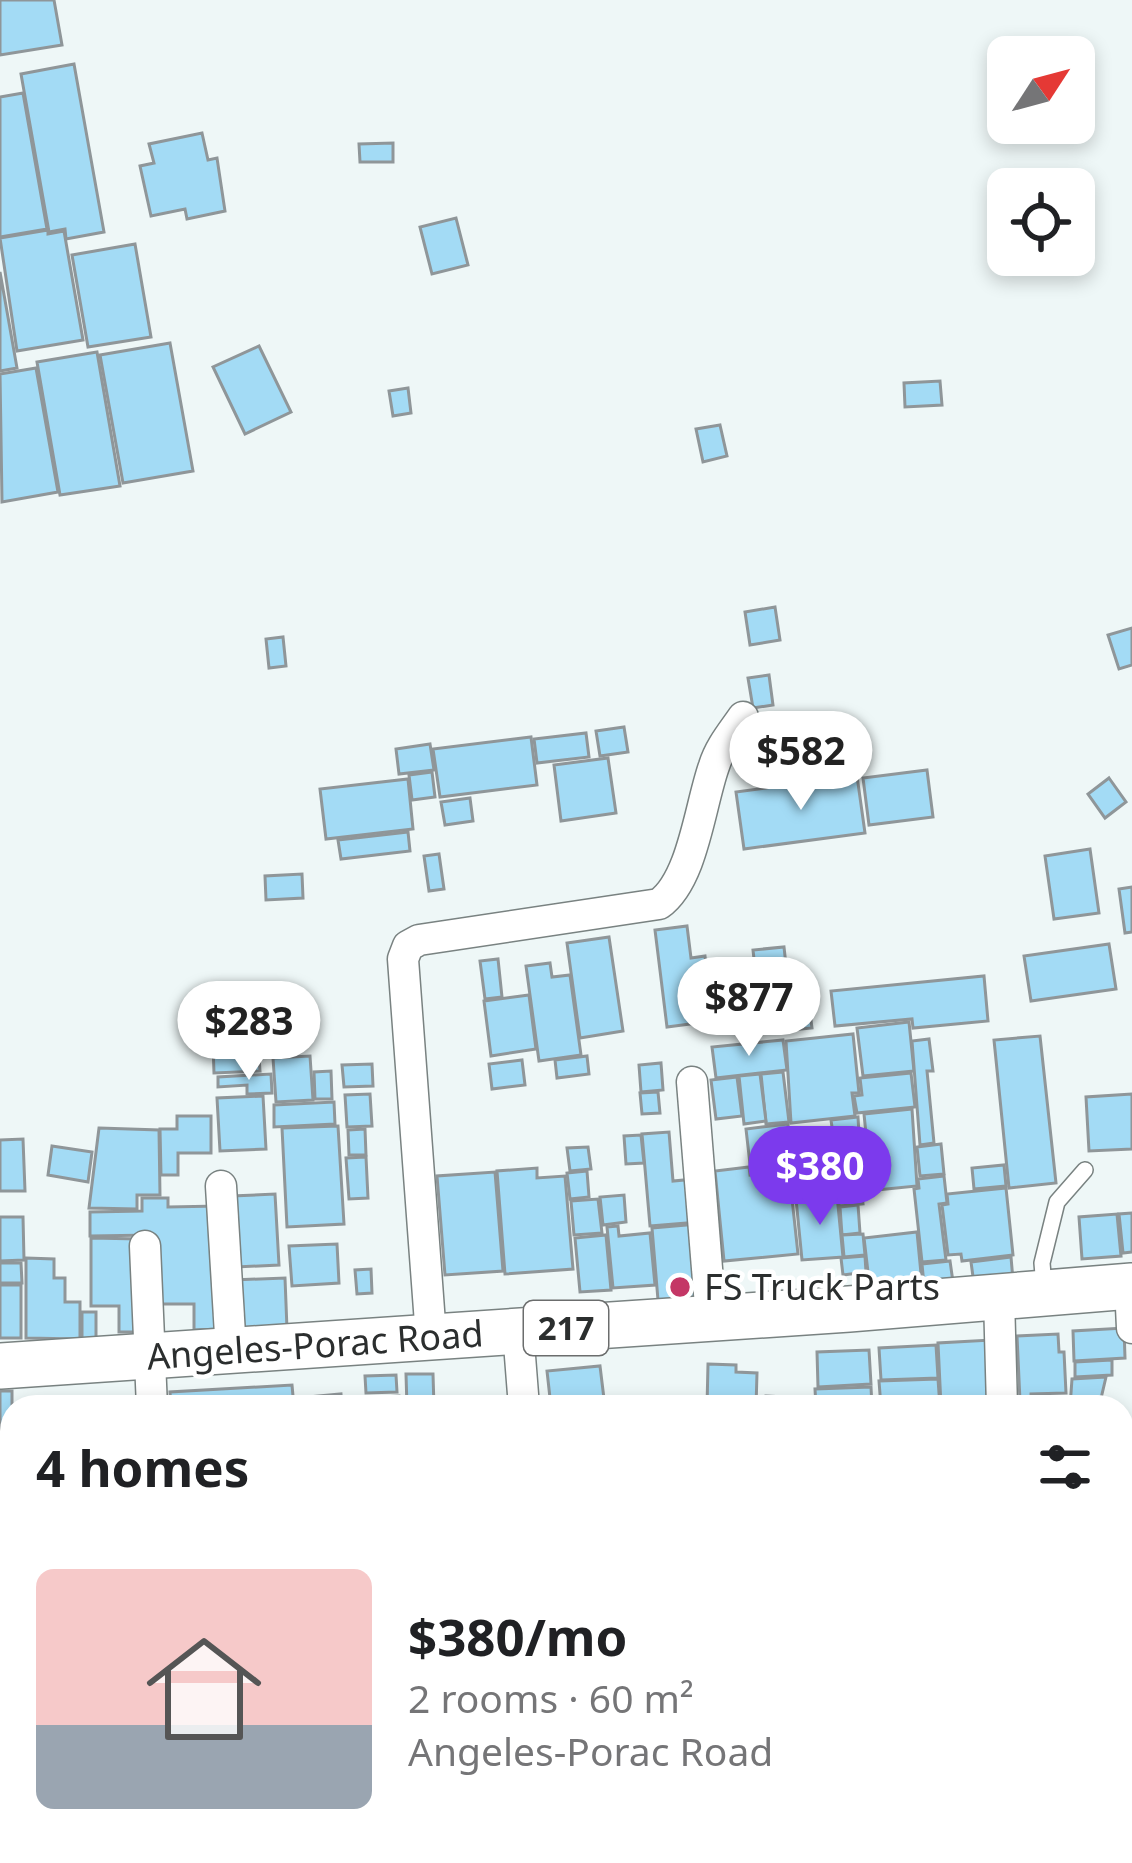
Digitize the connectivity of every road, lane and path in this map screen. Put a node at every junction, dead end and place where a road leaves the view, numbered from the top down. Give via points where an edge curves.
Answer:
1 (743, 717) dead end
2 (692, 1082) dead end
3 (1085, 1170) dead end
4 (221, 1186) dead end
5 (145, 1246) dead end
6 (1045, 1293) junction
7 (999, 1298) junction
8 (1131, 1300) edge
9 (712, 1318) junction
10 (518, 1331) junction
11 (431, 1337) junction
12 (231, 1351) junction
13 (150, 1356) junction
14 (0, 1366) edge
15 (152, 1395) edge
16 (523, 1395) edge
17 (1002, 1395) edge

1 - 11 street via 713,768 671,896 408,946
2 - 9 street
3 - 6 lane via 1057,1202 1042,1263
4 - 12 street
5 - 13 street
6 - 7 main road, Angeles-Porac Road / 217
6 - 8 main road, Angeles-Porac Road / 217
7 - 9 main road, Angeles-Porac Road / 217
7 - 17 street
9 - 10 main road, Angeles-Porac Road / 217
10 - 11 main road, Angeles-Porac Road / 217
10 - 16 street
11 - 12 main road, Angeles-Porac Road / 217
12 - 13 main road, Angeles-Porac Road / 217
13 - 14 main road, Angeles-Porac Road / 217
13 - 15 street

